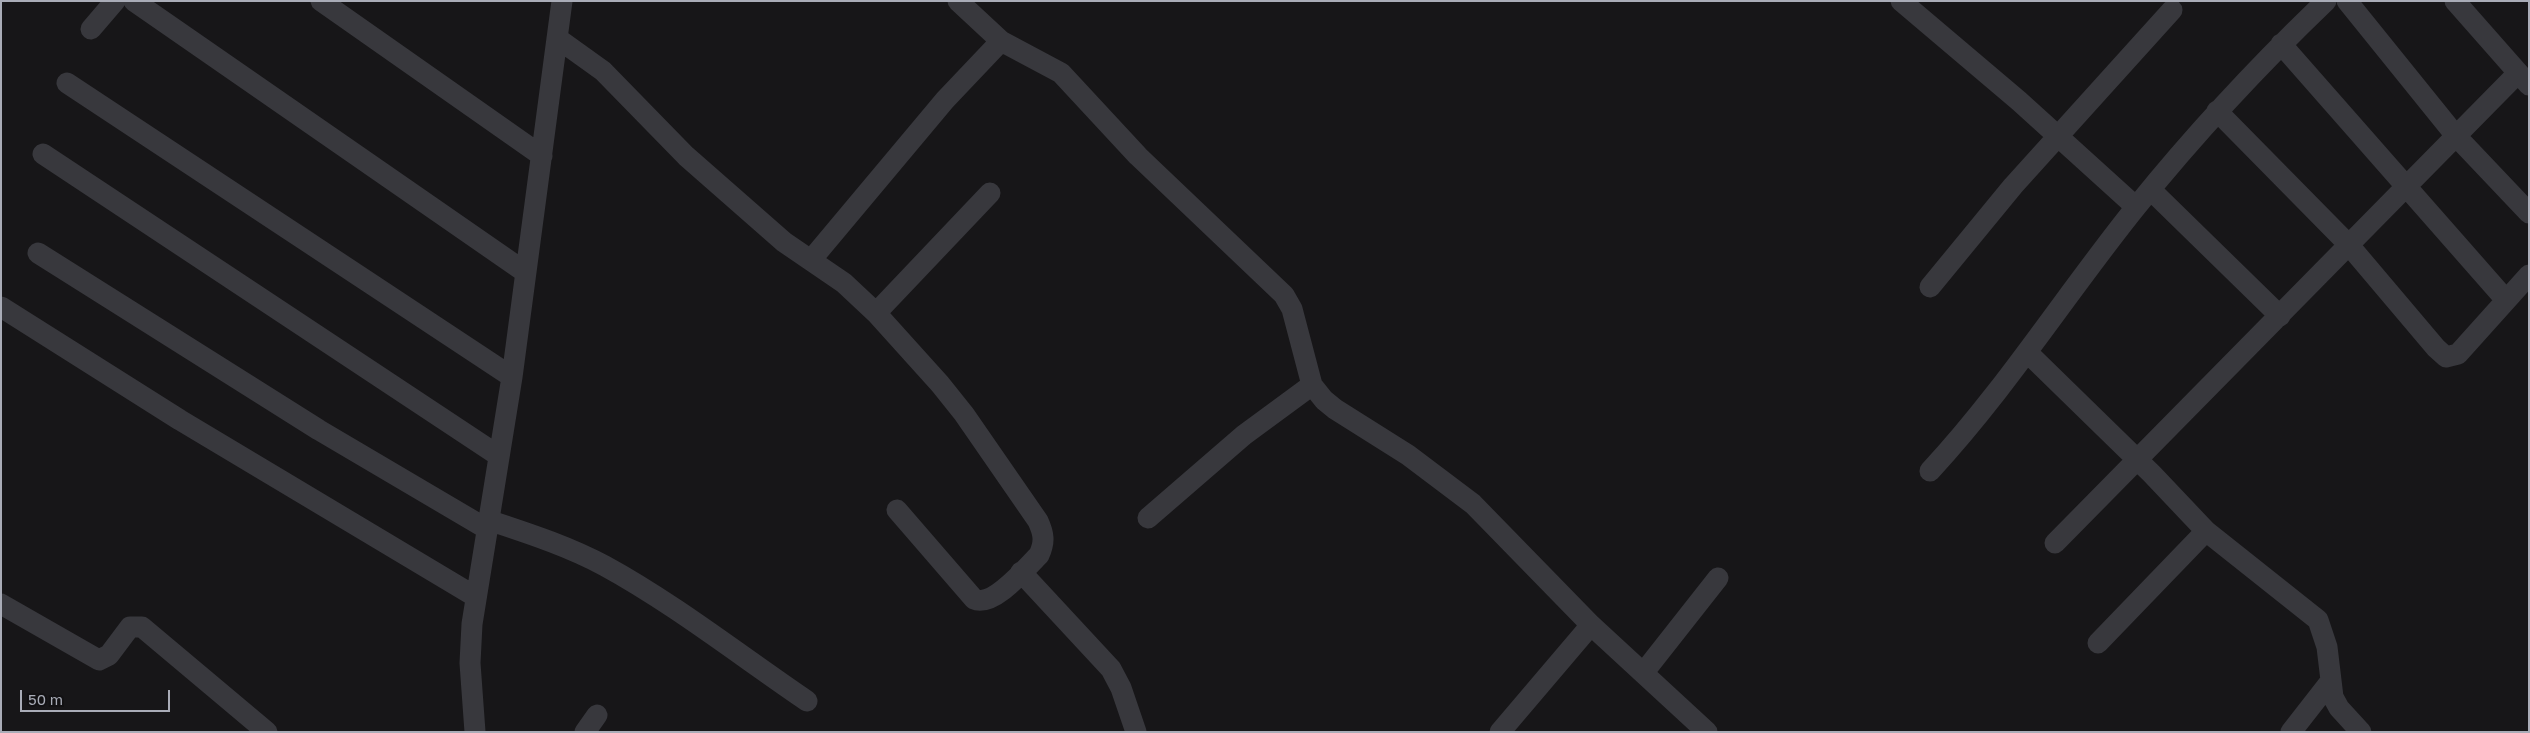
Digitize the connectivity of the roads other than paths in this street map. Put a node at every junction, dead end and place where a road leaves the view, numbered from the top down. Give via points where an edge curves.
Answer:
1 (115, 1) edge
2 (134, 1) edge
3 (321, 1) edge
4 (562, 1) edge
5 (958, 1) edge
6 (2326, 1) edge
7 (2347, 1) edge
8 (2455, 1) edge
9 (1913, 5) edge
10 (2172, 10) dead end
11 (91, 29) dead end
12 (557, 38) junction
13 (1001, 41) junction
14 (2281, 44) junction
15 (2524, 79) edge
16 (68, 83) dead end
17 (2217, 111) junction
18 (2456, 136) junction
19 (2058, 137) junction
20 (43, 154) dead end
21 (542, 156) junction
22 (2405, 185) junction
23 (2150, 190) junction
24 (990, 193) dead end
25 (2136, 207) junction
26 (2529, 213) edge
27 (2348, 244) junction
28 (38, 253) dead end
29 (811, 260) junction
30 (526, 272) junction
31 (2529, 275) edge
32 (1930, 287) dead end
33 (2506, 300) junction
34 (1, 307) edge
35 (876, 313) junction
36 (2280, 316) junction
37 (2028, 353) junction
38 (512, 376) junction
39 (1312, 384) junction
40 (498, 456) junction
41 (2137, 460) junction
42 (1930, 471) dead end
43 (896, 510) dead end
44 (1148, 518) dead end
45 (487, 524) junction
46 (2206, 531) junction
47 (2055, 543) dead end
48 (1021, 572) junction
49 (1718, 578) dead end
50 (476, 597) junction
51 (1, 604) edge
52 (1591, 625) junction
53 (2098, 643) dead end
54 (1644, 672) junction
55 (2330, 682) junction
56 (807, 701) dead end
57 (267, 732) edge
58 (475, 732) edge
59 (1136, 732) edge
60 (1500, 732) edge
61 (1707, 732) edge
62 (2291, 732) edge
63 (2361, 732) edge

1 - 11 street
2 - 30 street
3 - 21 street
4 - 12 street
5 - 13 street
6 - 14 street
7 - 18 street
8 - 15 street
9 - 19 street
10 - 19 street
12 - 21 street
12 - 29 street via 603,71 686,156 784,242
13 - 29 street via 945,100
13 - 39 street via 1061,73 1138,156 1284,295 1292,309
14 - 17 street
14 - 22 street
15 - 18 street
16 - 38 street
17 - 23 street
17 - 27 street
18 - 22 street
18 - 26 street
19 - 25 street
19 - 32 street
20 - 40 street
21 - 30 street
22 - 27 street
22 - 33 street
23 - 25 street
23 - 36 street
24 - 35 street
25 - 37 street
27 - 33 street via 2446,357 2458,354
27 - 36 street
28 - 45 street via 320,430
29 - 35 street via 844,283
30 - 38 street
31 - 33 street
34 - 50 street via 188,425
35 - 48 street via 964,414 1038,521 1043,532 1043,547
36 - 41 street
37 - 41 street
37 - 42 street
38 - 40 street
39 - 44 street via 1221,453
39 - 52 street via 1335,409 1408,455 1473,504
40 - 45 street
41 - 46 street
41 - 47 street
43 - 48 street via 974,599 992,599
45 - 50 street
45 - 56 street via 544,539 604,566
46 - 53 street
46 - 55 street via 2318,620 2327,647
48 - 59 street via 1111,668
49 - 54 street
50 - 58 street via 470,647
51 - 57 street via 99,660 109,655 130,627 142,627
52 - 54 street
52 - 60 street
54 - 61 street
55 - 62 street
55 - 63 street via 2339,708

